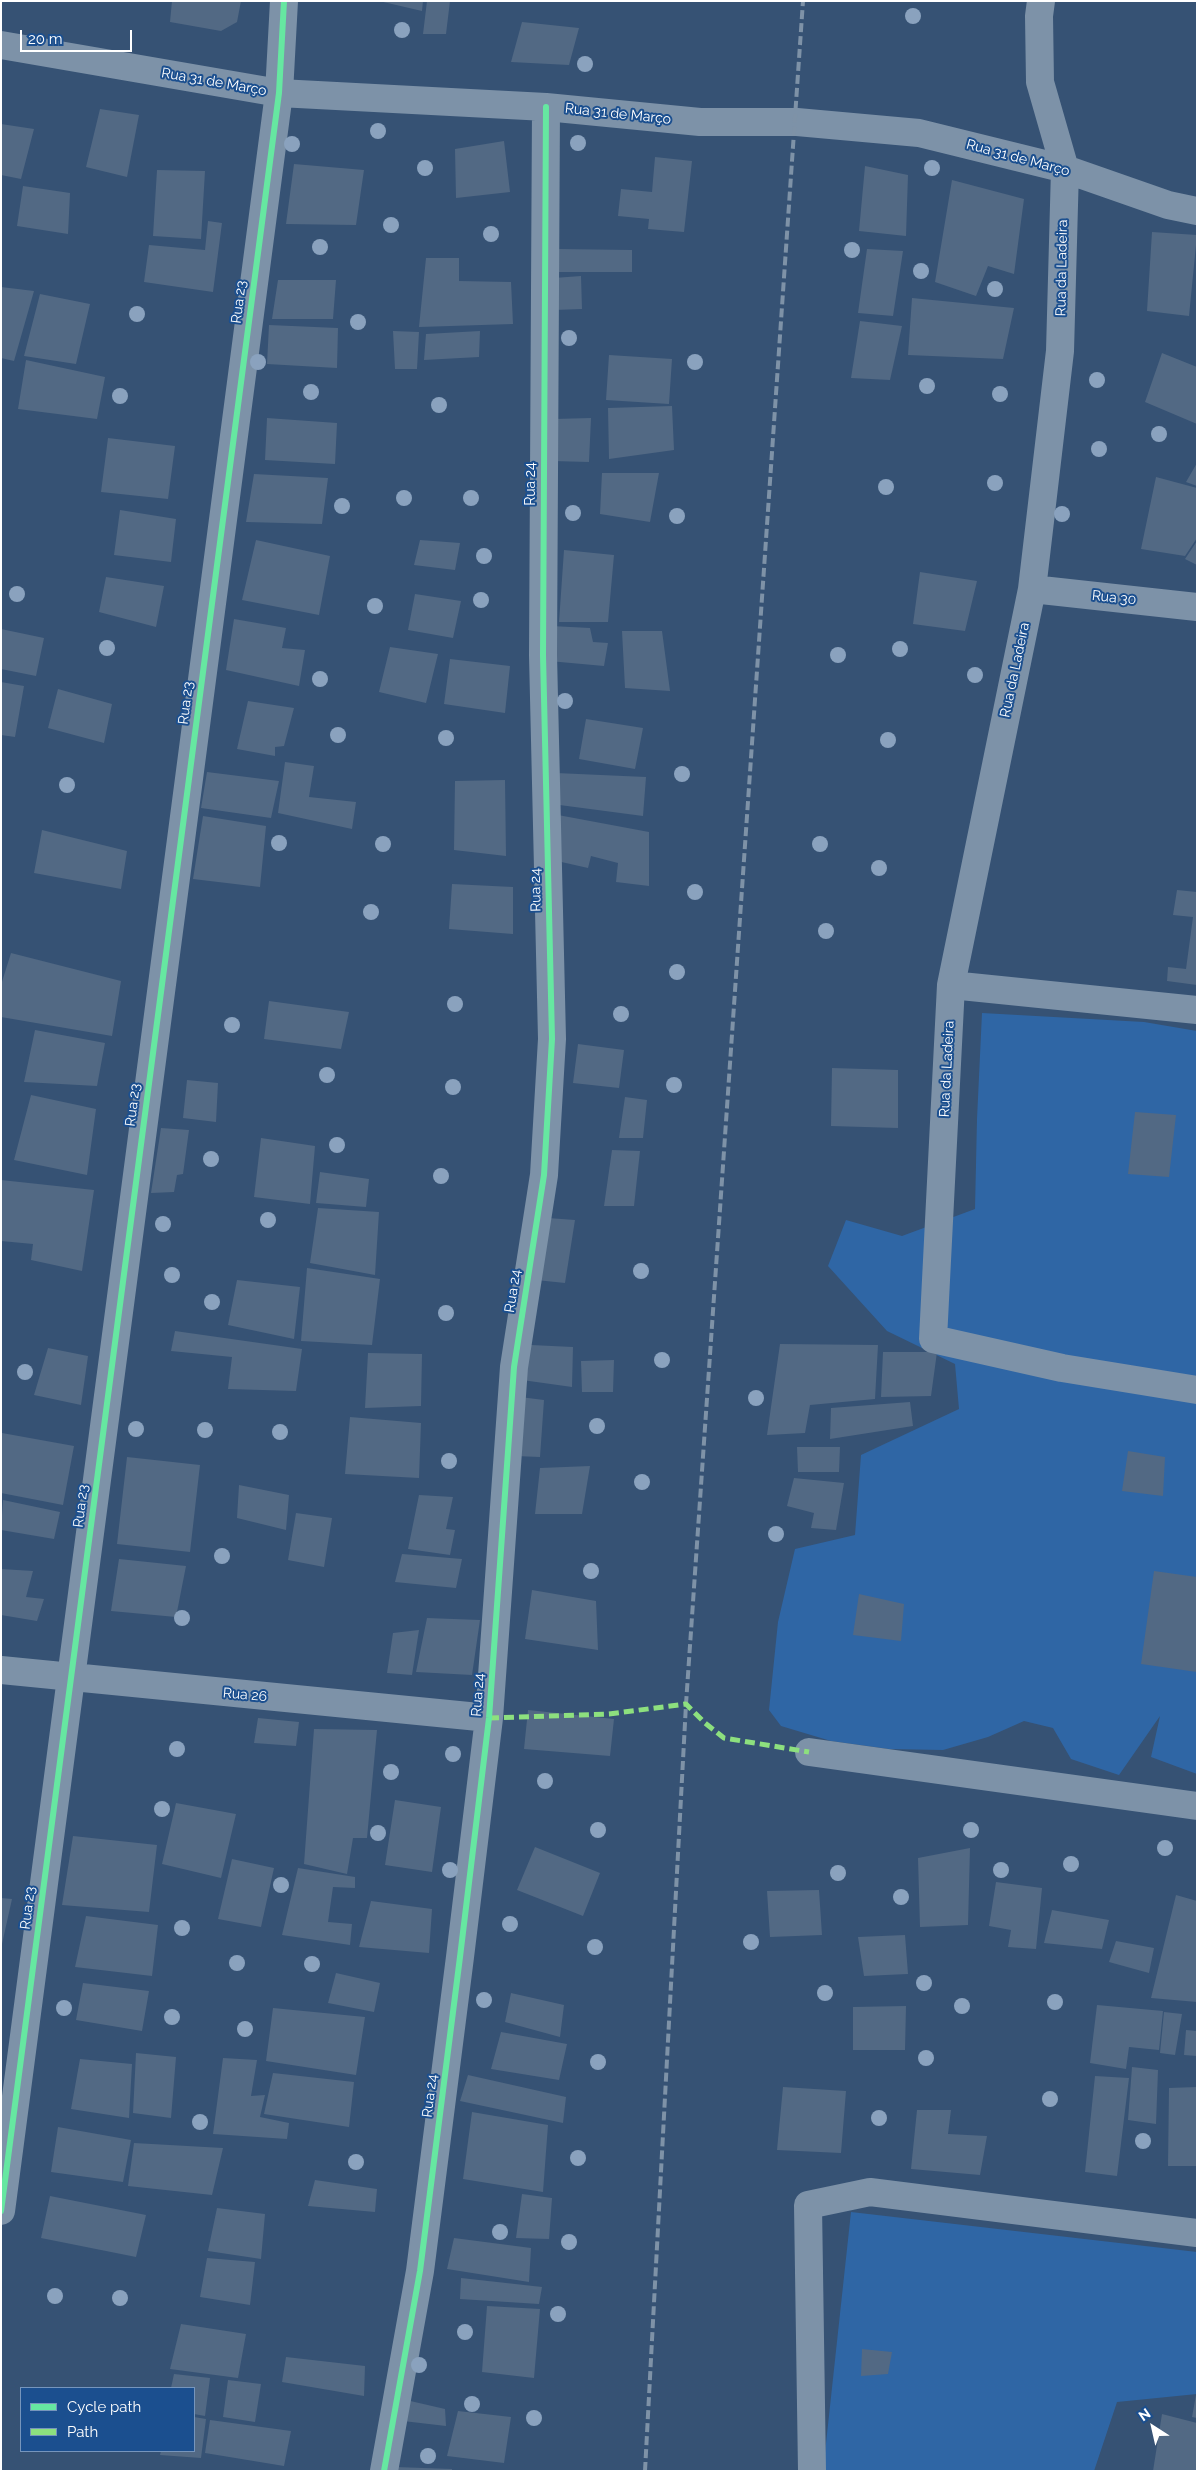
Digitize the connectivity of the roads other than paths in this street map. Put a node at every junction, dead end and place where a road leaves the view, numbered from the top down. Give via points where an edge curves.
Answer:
1 (284, 1) edge
2 (1041, 1) edge
3 (1, 45) edge
4 (279, 93) junction
5 (546, 107) junction
6 (1065, 169) junction
7 (1197, 211) edge
8 (1032, 589) junction
9 (1197, 607) edge
10 (951, 985) junction
11 (1197, 1010) edge
12 (1197, 1390) edge
13 (1, 1670) edge
14 (70, 1678) junction
15 (490, 1718) junction
16 (810, 1752) dead end
17 (1197, 1806) edge
18 (1, 2211) edge
19 (1197, 2233) edge
20 (384, 2471) edge
21 (812, 2471) edge

1 - 4 street, Rua 23
2 - 6 street, Rua da Ladeira via 1040,82
3 - 4 street, Rua 31 de Março
4 - 5 street, Rua 31 de Março
4 - 14 street, Rua 23
5 - 6 street, Rua 31 de Março via 700,122 797,122 919,133
5 - 15 street, Rua 24 via 543,655 552,1039 544,1175 514,1368
6 - 7 street, Rua 31 de Março
6 - 8 street, Rua da Ladeira via 1060,351
8 - 9 street, Rua 30
8 - 10 street, Rua da Ladeira
10 - 11 street
10 - 12 street, Rua da Ladeira via 933,1339 1062,1368
13 - 14 street, Rua 26
14 - 15 street, Rua 26
14 - 18 street, Rua 23
15 - 20 street, Rua 24 via 420,2271
16 - 17 street
19 - 21 street via 870,2192 808,2205

